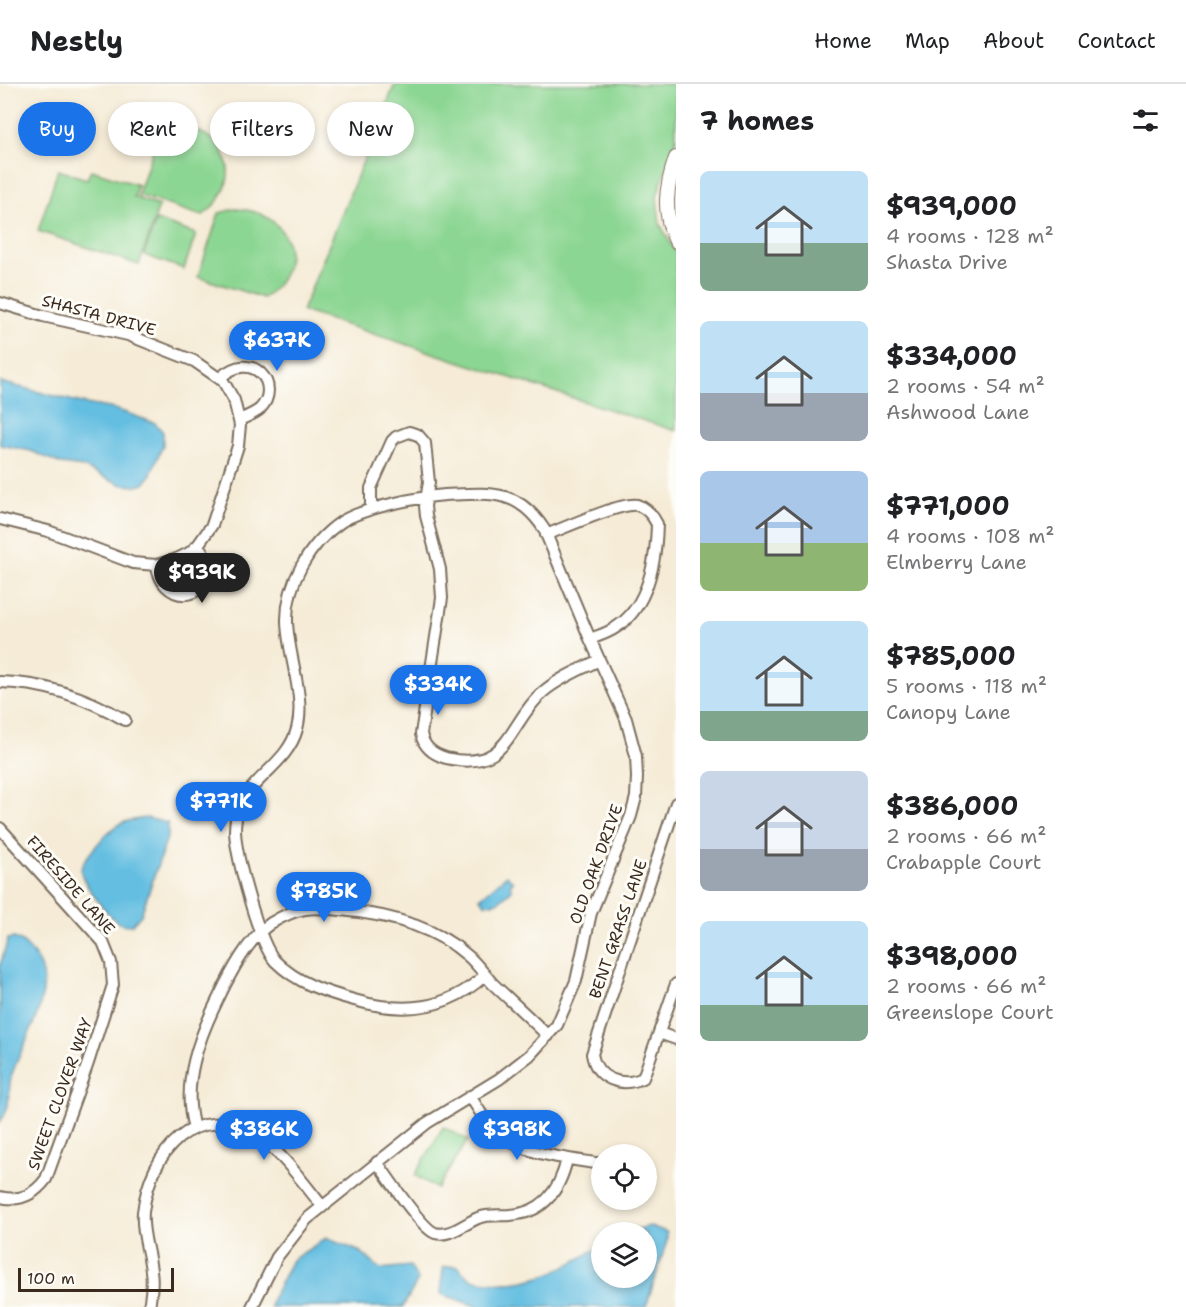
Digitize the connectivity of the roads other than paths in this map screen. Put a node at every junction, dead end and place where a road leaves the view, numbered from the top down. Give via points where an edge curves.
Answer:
1 (676, 158) edge
2 (676, 241) edge
3 (0, 303) edge
4 (220, 378) junction
5 (239, 420) junction
6 (426, 498) junction
7 (371, 509) junction
8 (0, 519) edge
9 (546, 535) junction
10 (198, 545) junction
11 (156, 565) junction
12 (590, 639) junction
13 (599, 660) junction
14 (0, 682) edge
15 (125, 720) dead end
16 (676, 802) edge
17 (0, 828) edge
18 (261, 932) junction
19 (485, 975) junction
20 (676, 984) edge
21 (108, 1001) joint
22 (659, 1033) junction
23 (548, 1036) junction
24 (676, 1039) edge
25 (470, 1096) junction
26 (194, 1128) junction
27 (567, 1159) junction
28 (376, 1162) junction
29 (591, 1162) edge
30 (0, 1197) edge
31 (322, 1206) junction
32 (149, 1307) edge
33 (252, 1307) edge

1 - 2 street via 665,198
3 - 4 street, SHASTA DRIVE via 128,335 194,361
4 - 5 street, SHASTA DRIVE via 234,400
4 - 5 street via 234,368 247,366 266,380 265,402 255,413
5 - 10 street, SHASTA DRIVE via 238,446 212,525
6 - 7 street, OLD OAK DRIVE
6 - 7 street via 429,482 425,443 409,432 392,441 371,488
6 - 9 street, OLD OAK DRIVE via 497,494 510,498 536,517
6 - 13 street via 442,598 421,734 426,747 440,756 476,761 498,751 534,700 566,676
7 - 18 street, OLD OAK DRIVE via 342,522 325,536 310,553 290,599 287,621 300,710 296,732 280,759 246,795 236,820 237,849
8 - 11 street via 48,531 133,564
9 - 12 street, OLD OAK DRIVE
9 - 12 street via 626,505 642,507 657,524 644,595 615,628
10 - 11 street via 181,558
10 - 11 street via 208,569 206,581 197,590 184,594 172,591
12 - 13 street, OLD OAK DRIVE
13 - 23 street, OLD OAK DRIVE via 626,719 636,756 636,796 591,913 576,981 557,1025
14 - 15 street via 72,694
16 - 22 street, BENT GRASS LANE via 598,1034 592,1054 594,1065 603,1075 619,1082 643,1078
17 - 21 street, FIRESIDE LANE via 103,942 112,973
18 - 19 street via 288,914 305,909 363,912 431,932 468,956
18 - 19 street, OLD OAK DRIVE via 274,959 299,980 326,992 386,1008 431,1005 463,993
18 - 26 street via 245,952 204,1030 190,1084
19 - 23 street
20 - 22 street
21 - 30 street, SWEET CLOVER WAY via 46,1179 26,1197
22 - 24 street
23 - 25 street, OLD OAK DRIVE via 513,1070
25 - 27 street via 494,1130 508,1140 521,1148
25 - 28 street, OLD OAK DRIVE
26 - 31 street via 220,1124 258,1137
26 - 32 street via 181,1134 160,1160 146,1197 144,1229 152,1273
27 - 28 street via 559,1185 539,1207 520,1214 480,1217 446,1234 435,1233 423,1224
27 - 29 street
28 - 31 street, OLD OAK DRIVE
31 - 33 street, OLD OAK DRIVE via 277,1257

